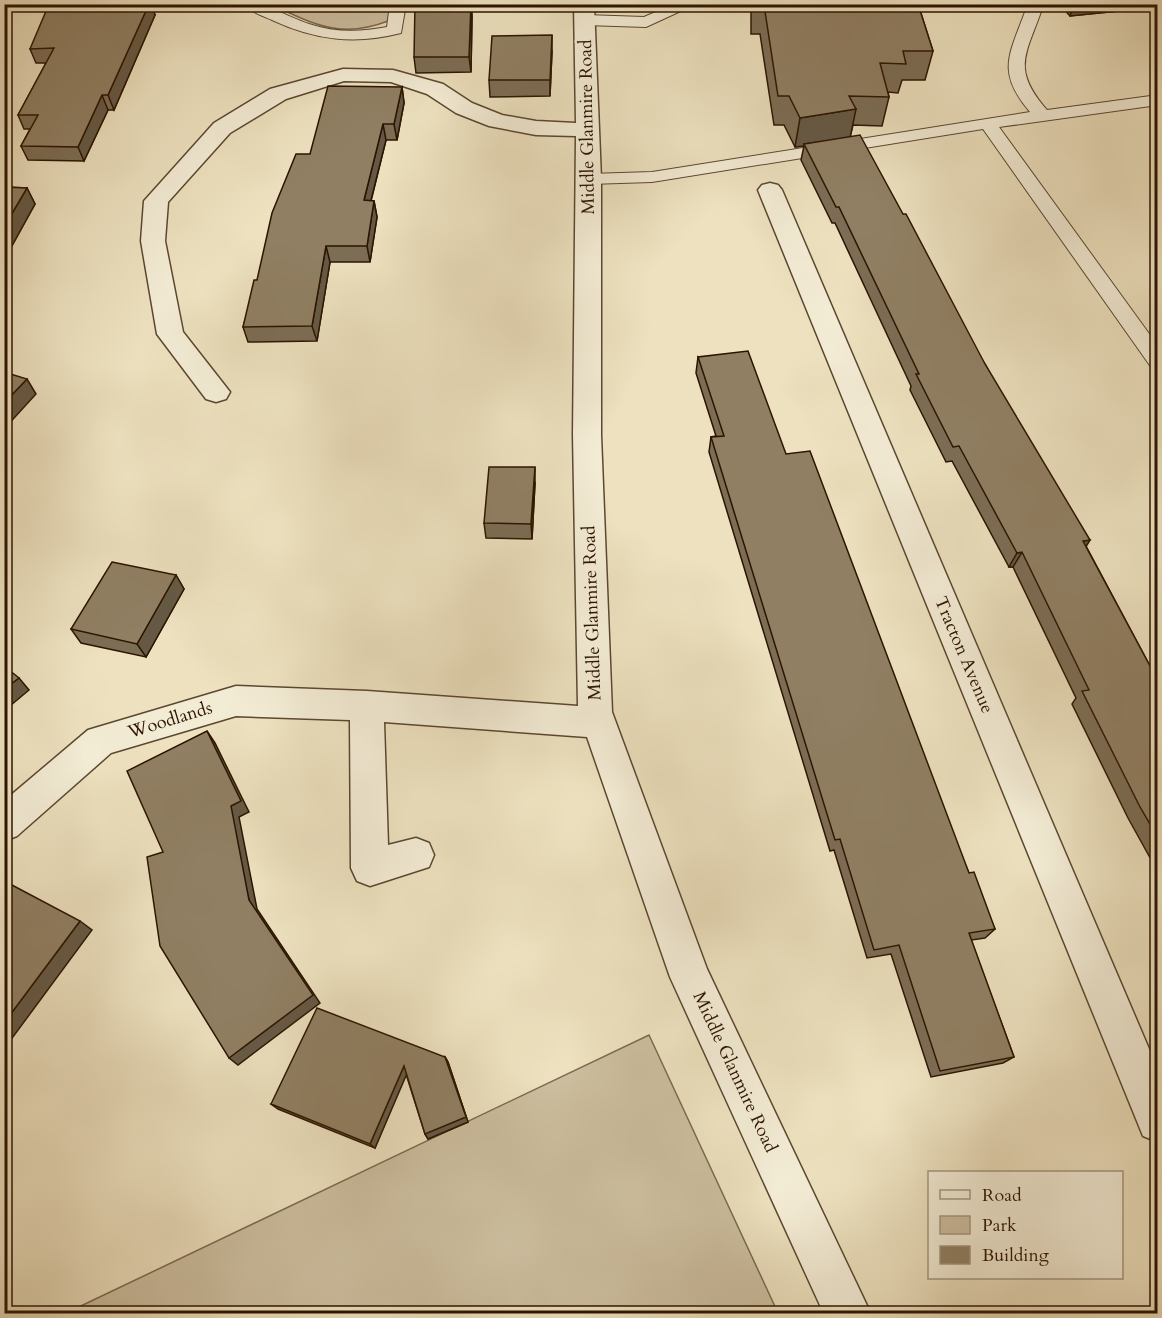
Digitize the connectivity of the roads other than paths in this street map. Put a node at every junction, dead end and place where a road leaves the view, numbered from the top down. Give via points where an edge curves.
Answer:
1 (251, 4) edge
2 (398, 4) edge
3 (689, 4) edge
4 (1031, 4) edge
5 (585, 12) edge
6 (1158, 100) edge
7 (1043, 116) junction
8 (988, 123) junction
9 (586, 130) junction
10 (589, 179) junction
11 (770, 190) dead end
12 (1158, 362) edge
13 (216, 392) dead end
14 (367, 706) junction
15 (599, 723) junction
16 (4, 824) edge
17 (416, 855) dead end
18 (1158, 1121) edge
19 (848, 1314) edge

1 - 2 lane via 306,31 343,37 395,30
3 - 5 lane via 646,22
4 - 7 lane via 1034,9 1015,63 1022,92
5 - 9 street, Middle Glanmire Road
6 - 7 lane
7 - 8 lane
8 - 10 lane via 652,177
8 - 12 lane
9 - 10 street, Middle Glanmire Road
9 - 13 street via 536,128 497,121 464,108 435,89 393,76 343,75 278,94 222,128 156,201 153,241 170,334
10 - 15 street, Middle Glanmire Road via 588,435 595,712
11 - 18 street, Tracton Avenue
14 - 15 street, Woodlands
14 - 16 street, Woodlands via 236,701 100,741
14 - 17 street via 370,868
15 - 19 street, Middle Glanmire Road via 690,977

